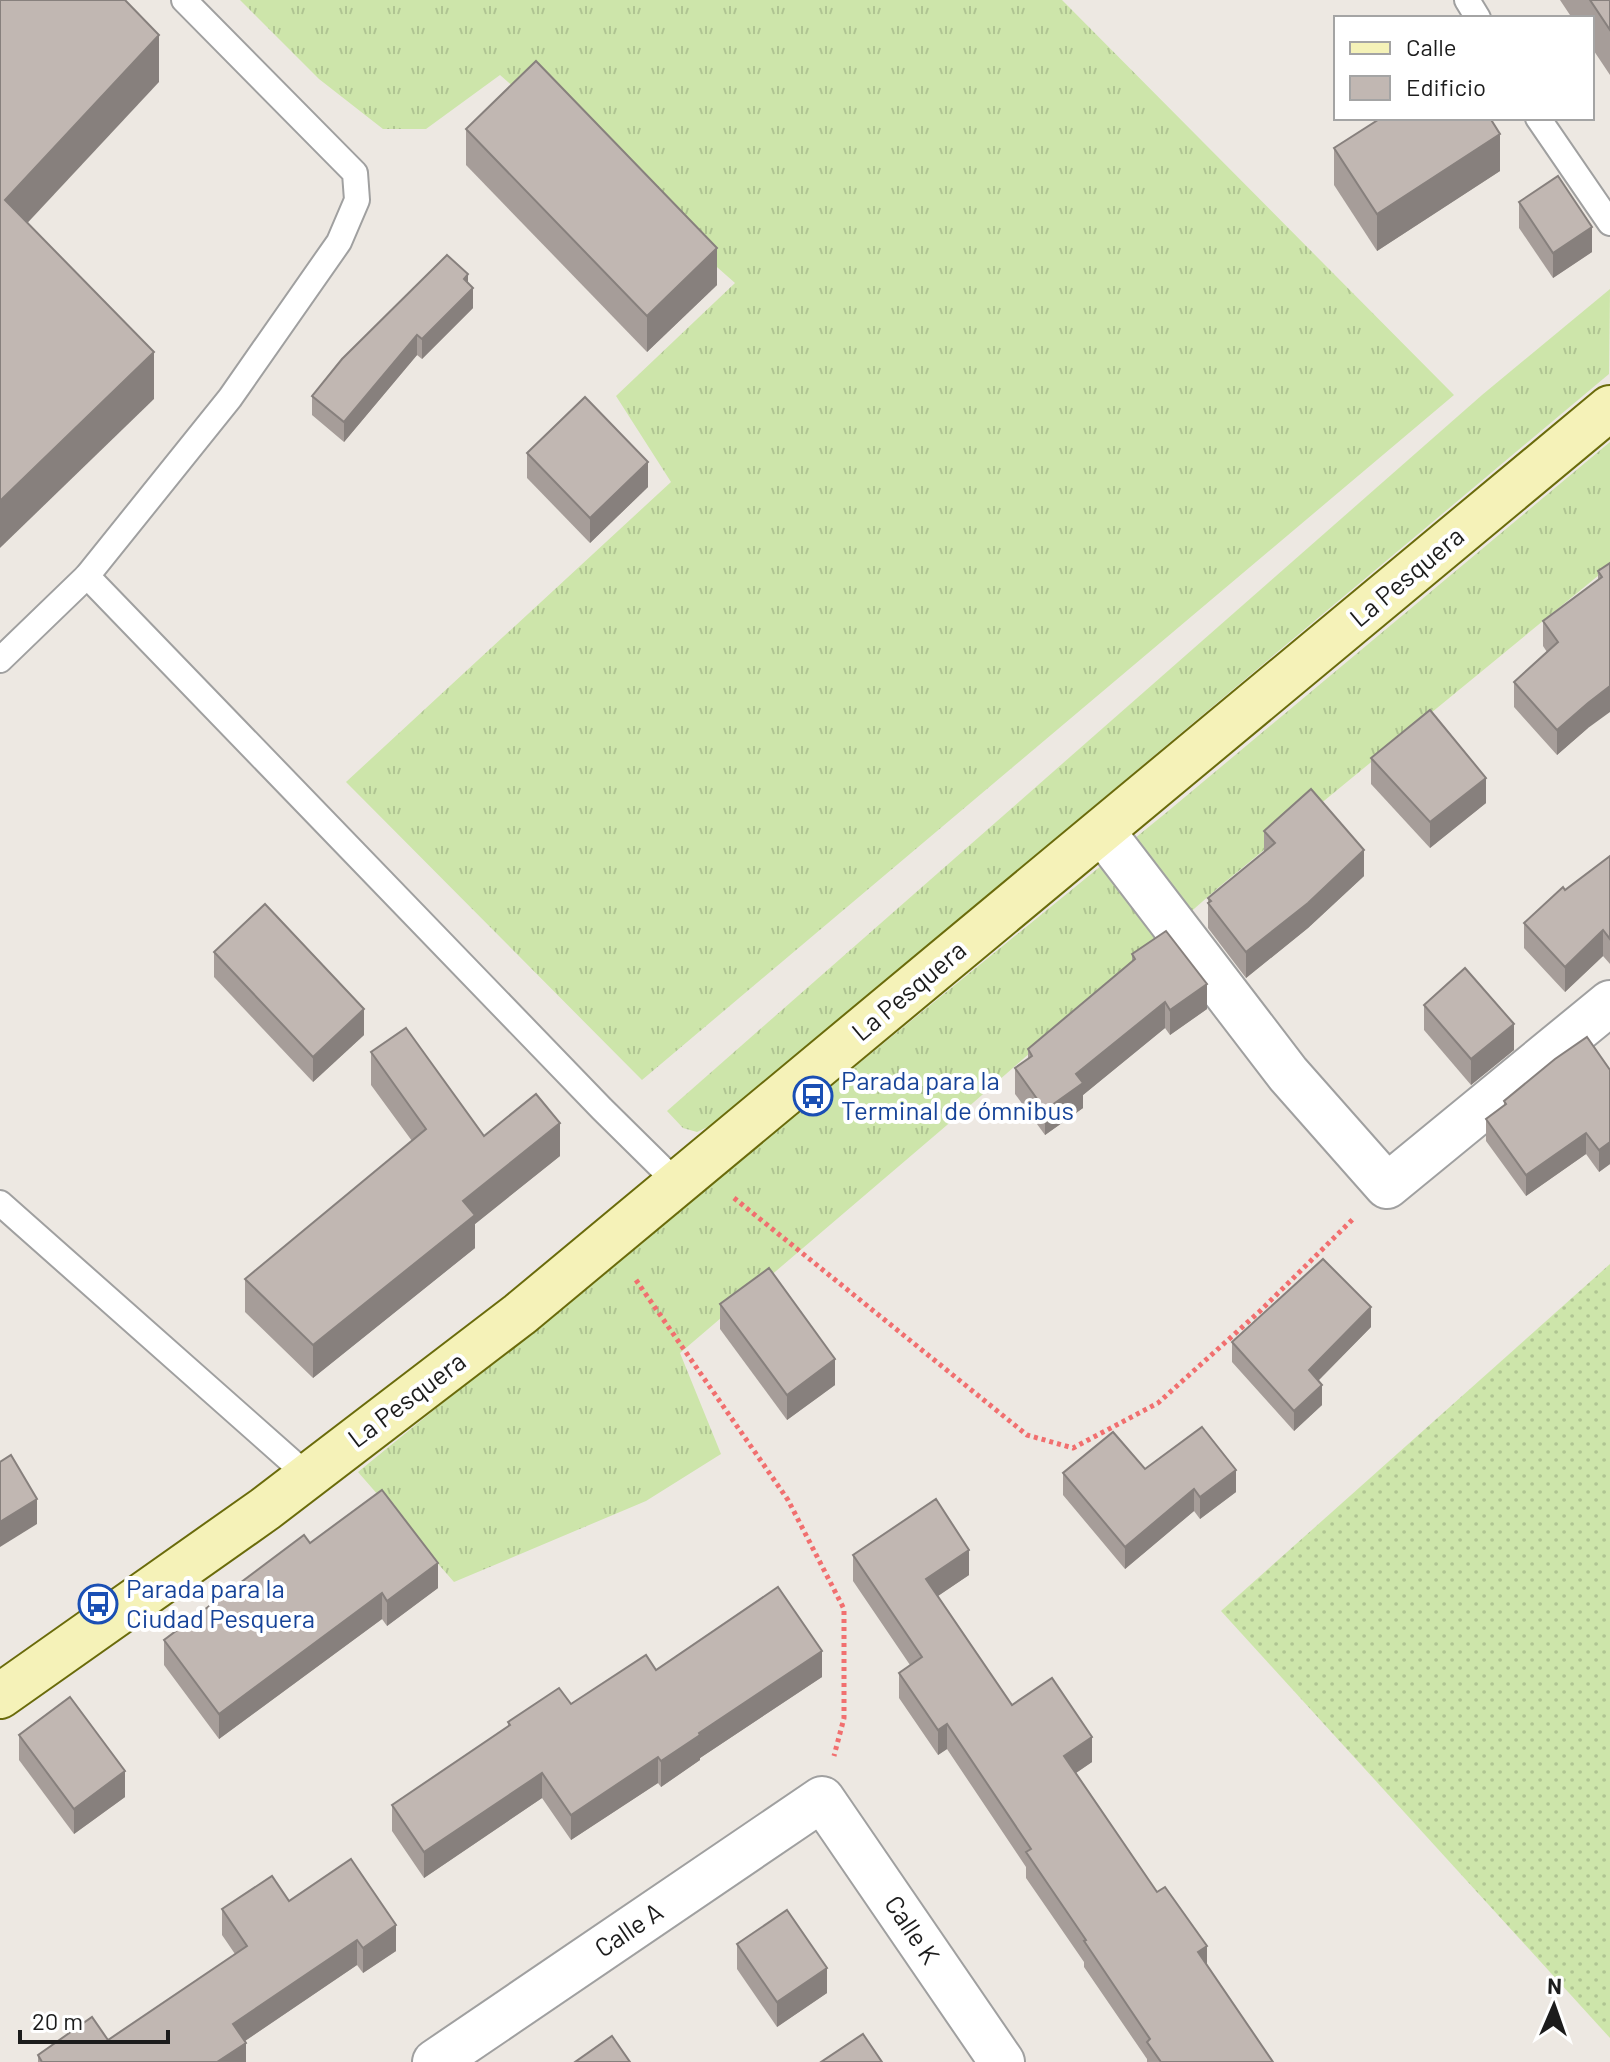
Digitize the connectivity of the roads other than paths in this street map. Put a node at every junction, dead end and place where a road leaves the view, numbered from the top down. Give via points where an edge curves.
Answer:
1 (184, 0) edge
2 (1539, 120) edge
3 (1610, 223) edge
4 (1609, 411) edge
5 (87, 576) junction
6 (0, 660) edge
7 (1102, 831) junction
8 (1610, 1003) edge
9 (687, 1175) junction
10 (0, 1203) edge
11 (308, 1476) junction
12 (0, 1696) edge
13 (822, 1799) joint
14 (435, 2062) edge
15 (1002, 2062) edge

1 - 5 lane via 355,173 357,200 339,242 230,398
2 - 3 lane
4 - 7 main road, La Pesquera
5 - 6 lane
5 - 9 lane via 580,1086
7 - 8 street via 1288,1074 1387,1186
7 - 9 main road, La Pesquera
9 - 11 main road, La Pesquera via 520,1314
10 - 11 lane
11 - 12 main road, La Pesquera
13 - 14 street, Calle A
13 - 15 street, Calle K

